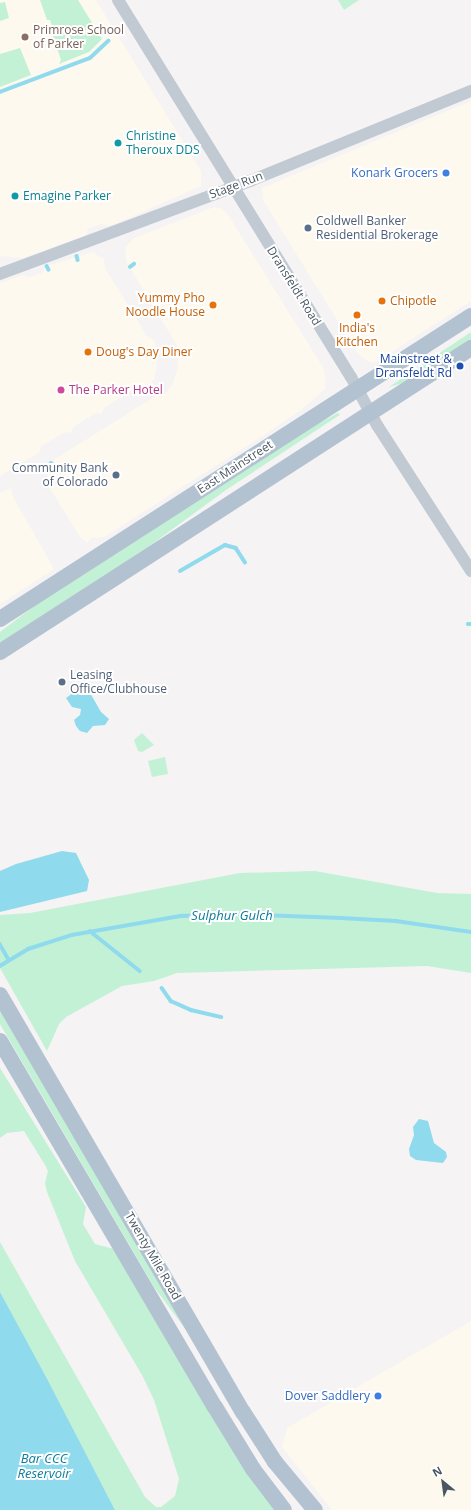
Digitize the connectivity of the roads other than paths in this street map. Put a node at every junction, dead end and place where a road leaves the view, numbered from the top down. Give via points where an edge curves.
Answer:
1 (118, 0) edge
2 (471, 92) edge
3 (231, 187) junction
4 (0, 274) edge
5 (471, 316) edge
6 (471, 348) edge
7 (357, 388) junction
8 (370, 413) junction
9 (471, 571) edge
10 (0, 619) edge
11 (0, 652) edge
12 (0, 995) edge
13 (0, 1041) edge
14 (284, 1510) edge
15 (315, 1510) edge

1 - 3 street, Dransfeldt Road
2 - 3 street, Stage Run
3 - 4 street, Stage Run via 129,228
3 - 7 street, Dransfeldt Road
5 - 7 main road, East Mainstreet
6 - 8 main road
7 - 8 street, Dransfeldt Road
7 - 10 main road, East Mainstreet
8 - 9 street, Dransfeldt Road
8 - 11 main road
12 - 15 main road, Twenty Mile Road via 255,1430 275,1462
13 - 14 main road, Twenty Mile Road via 227,1428

